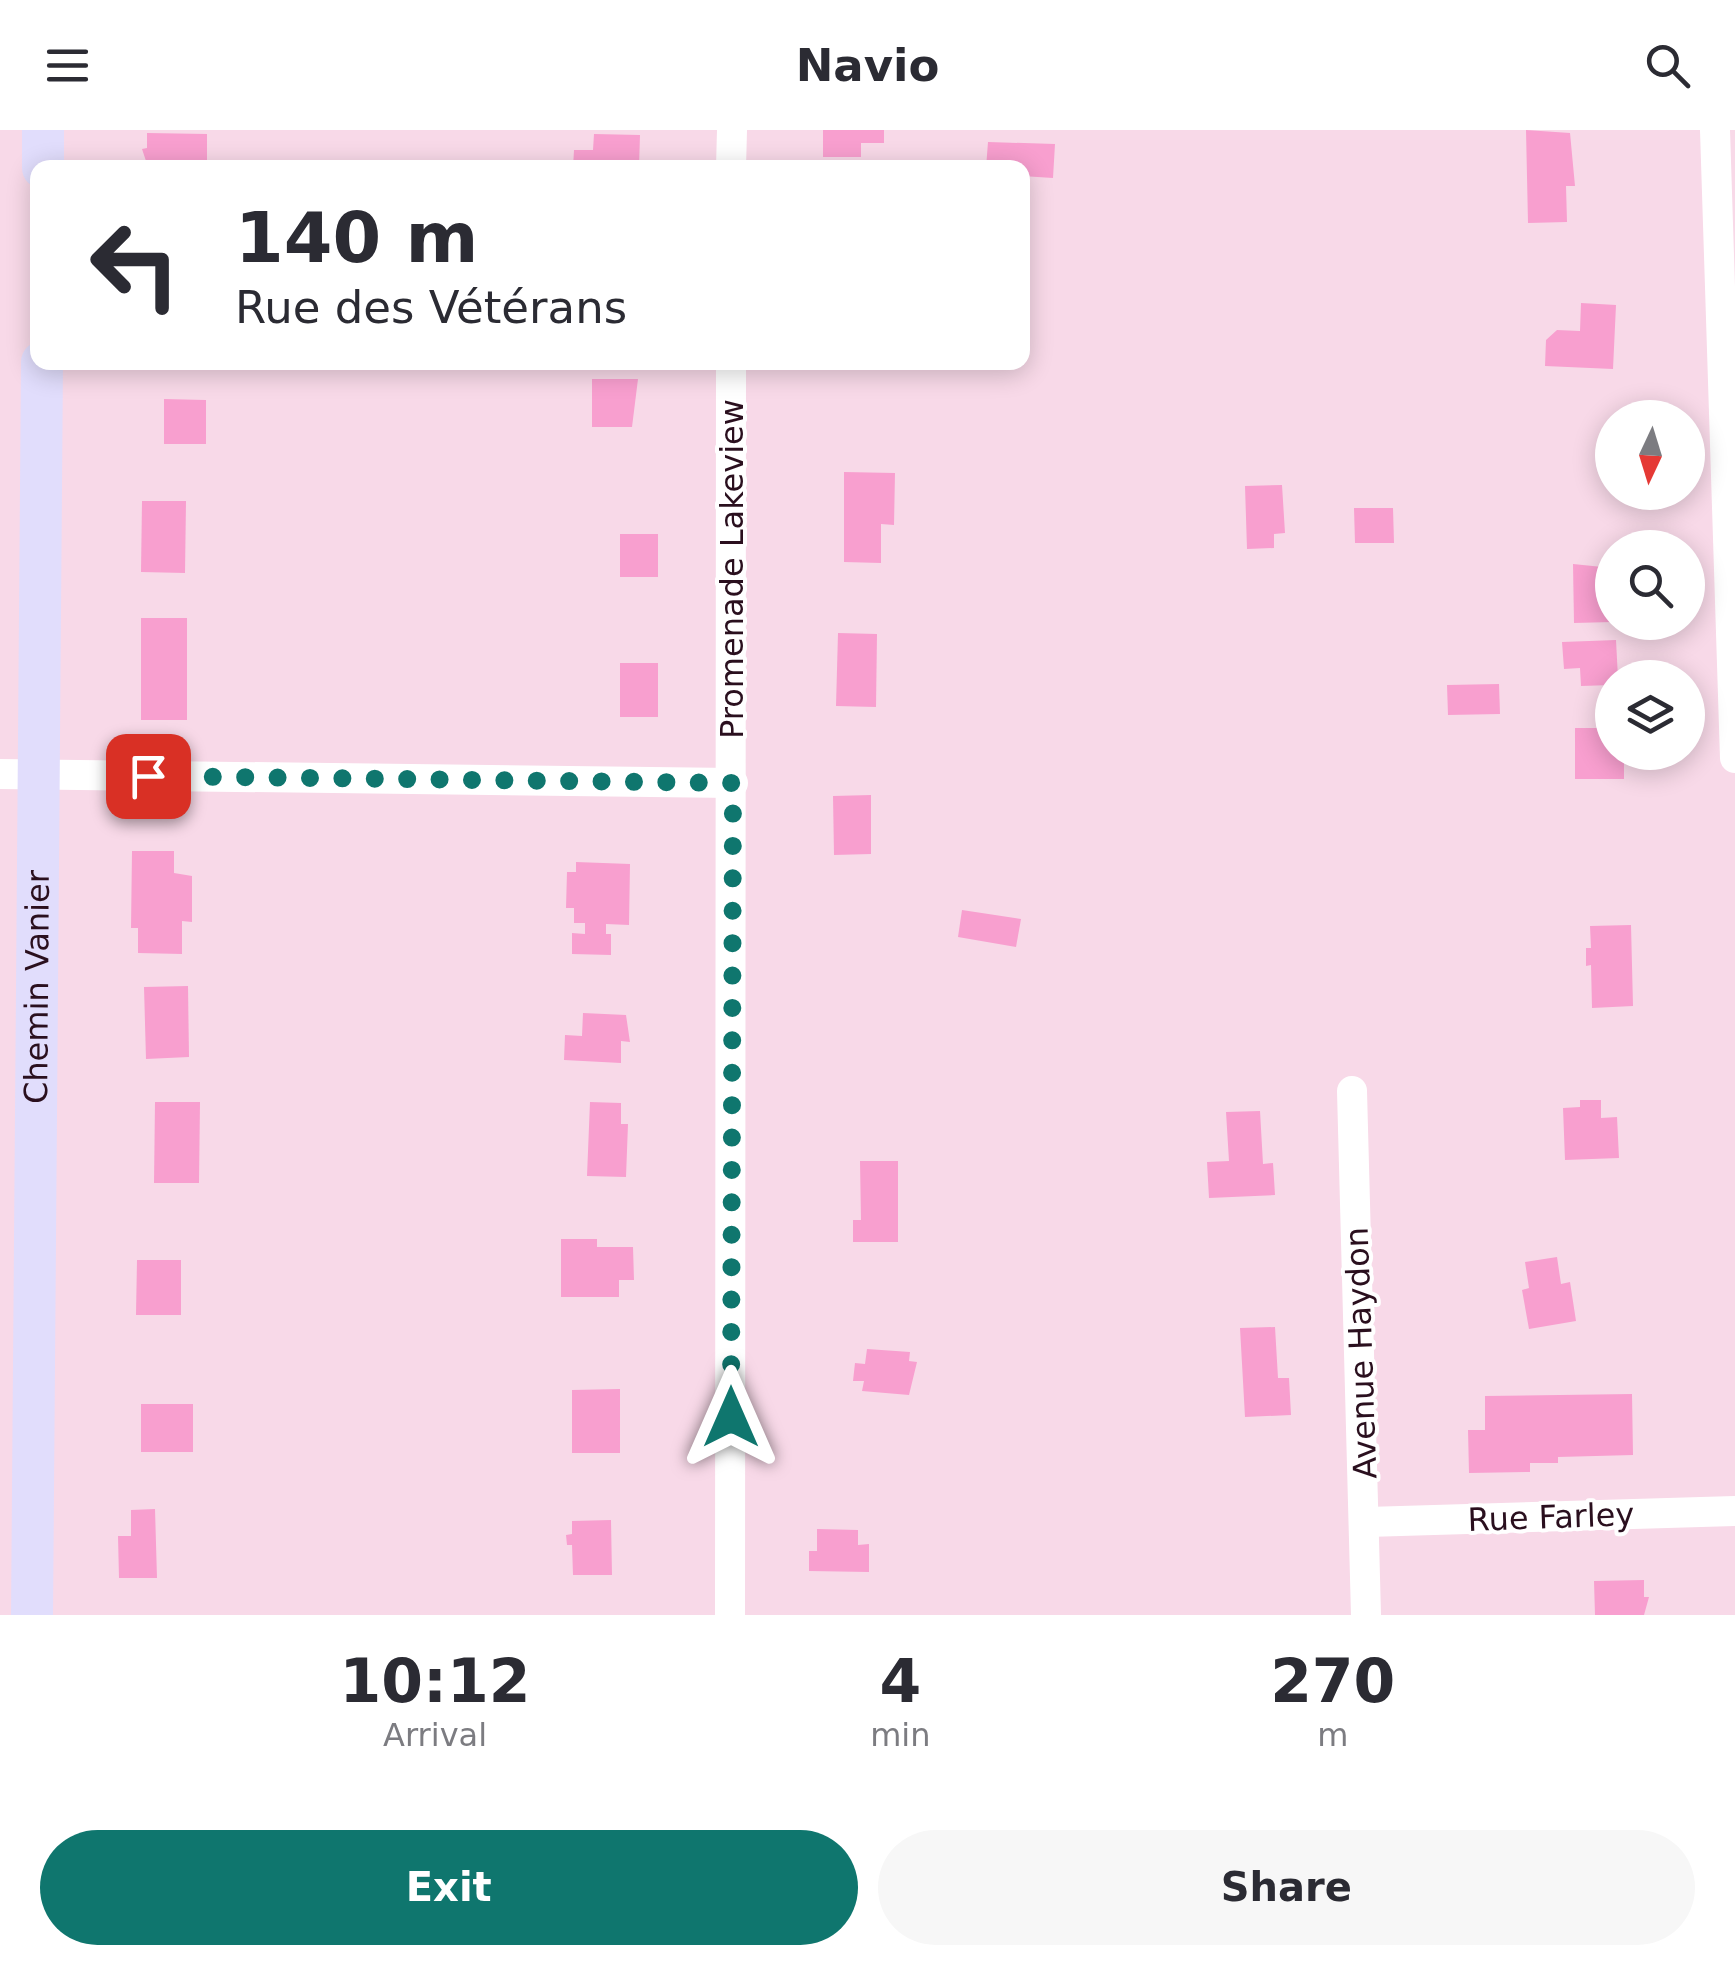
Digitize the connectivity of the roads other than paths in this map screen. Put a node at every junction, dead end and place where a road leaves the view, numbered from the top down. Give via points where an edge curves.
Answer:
1 (43, 130) edge
2 (732, 130) edge
3 (1716, 130) edge
4 (43, 160) edge
5 (731, 160) edge
6 (42, 370) edge
7 (731, 370) edge
8 (1735, 758) edge
9 (21, 774) edge
10 (733, 783) junction
11 (1352, 1091) dead end
12 (1735, 1511) edge
13 (1366, 1522) junction
14 (32, 1615) edge
15 (730, 1615) edge
16 (1366, 1615) edge

1 - 4 street
2 - 5 street
3 - 8 street
6 - 9 street, Chemin Vanier
7 - 10 street, Promenade Lakeview
9 - 10 street
9 - 14 street, Chemin Vanier
10 - 15 street, Promenade Lakeview
11 - 13 street, Avenue Haydon
12 - 13 street, Rue Farley
13 - 16 street, Avenue Haydon

